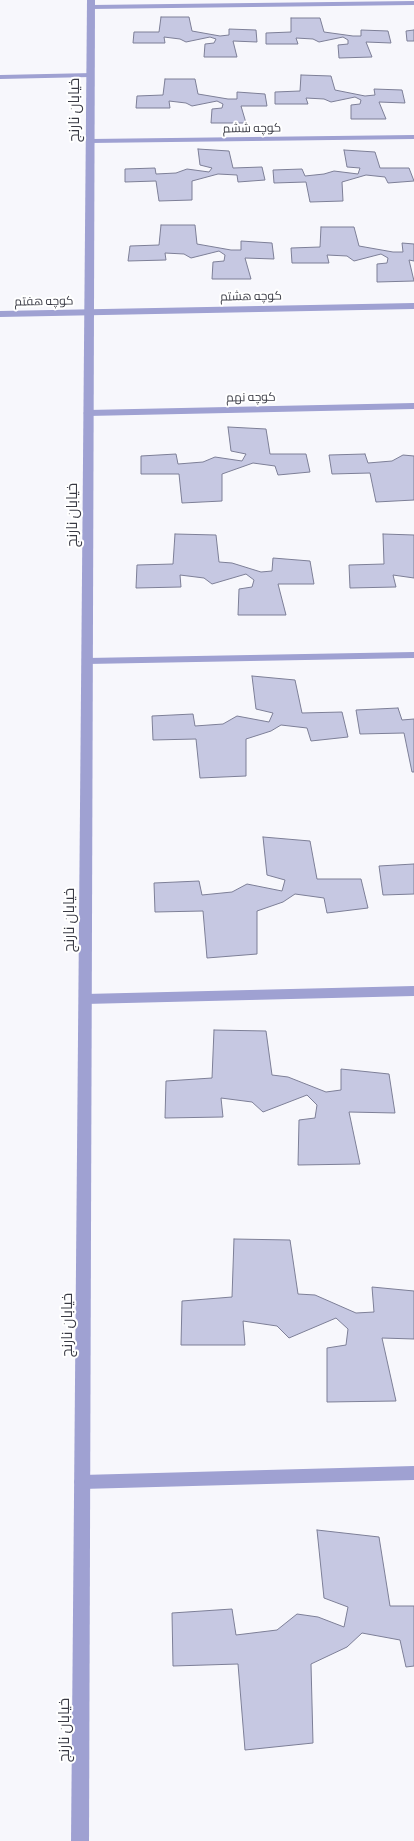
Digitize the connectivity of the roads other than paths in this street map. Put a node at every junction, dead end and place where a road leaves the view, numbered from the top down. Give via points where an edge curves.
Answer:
1 (414, 3) edge
2 (91, 4) edge
3 (90, 75) junction
4 (0, 77) edge
5 (414, 137) edge
6 (90, 141) junction
7 (414, 306) edge
8 (89, 312) junction
9 (0, 314) edge
10 (414, 406) edge
11 (88, 414) junction
12 (414, 655) edge
13 (87, 661) junction
14 (414, 991) edge
15 (85, 1000) junction
16 (414, 1473) edge
17 (82, 1482) junction
18 (80, 1841) edge

1 - 2 street
2 - 3 street, خیابان نارنج
3 - 4 street
3 - 6 street, خیابان نارنج
5 - 6 street, کوچه ششم
6 - 8 street, خیابان نارنج
7 - 8 street, کوچه هشتم
8 - 9 street, کوچه هفتم
8 - 11 street, خیابان نارنج
10 - 11 street, کوچه نهم
11 - 13 street, خیابان نارنج
12 - 13 street
13 - 15 street, خیابان نارنج
14 - 15 street
15 - 17 street, خیابان نارنج
16 - 17 street
17 - 18 street, خیابان نارنج

